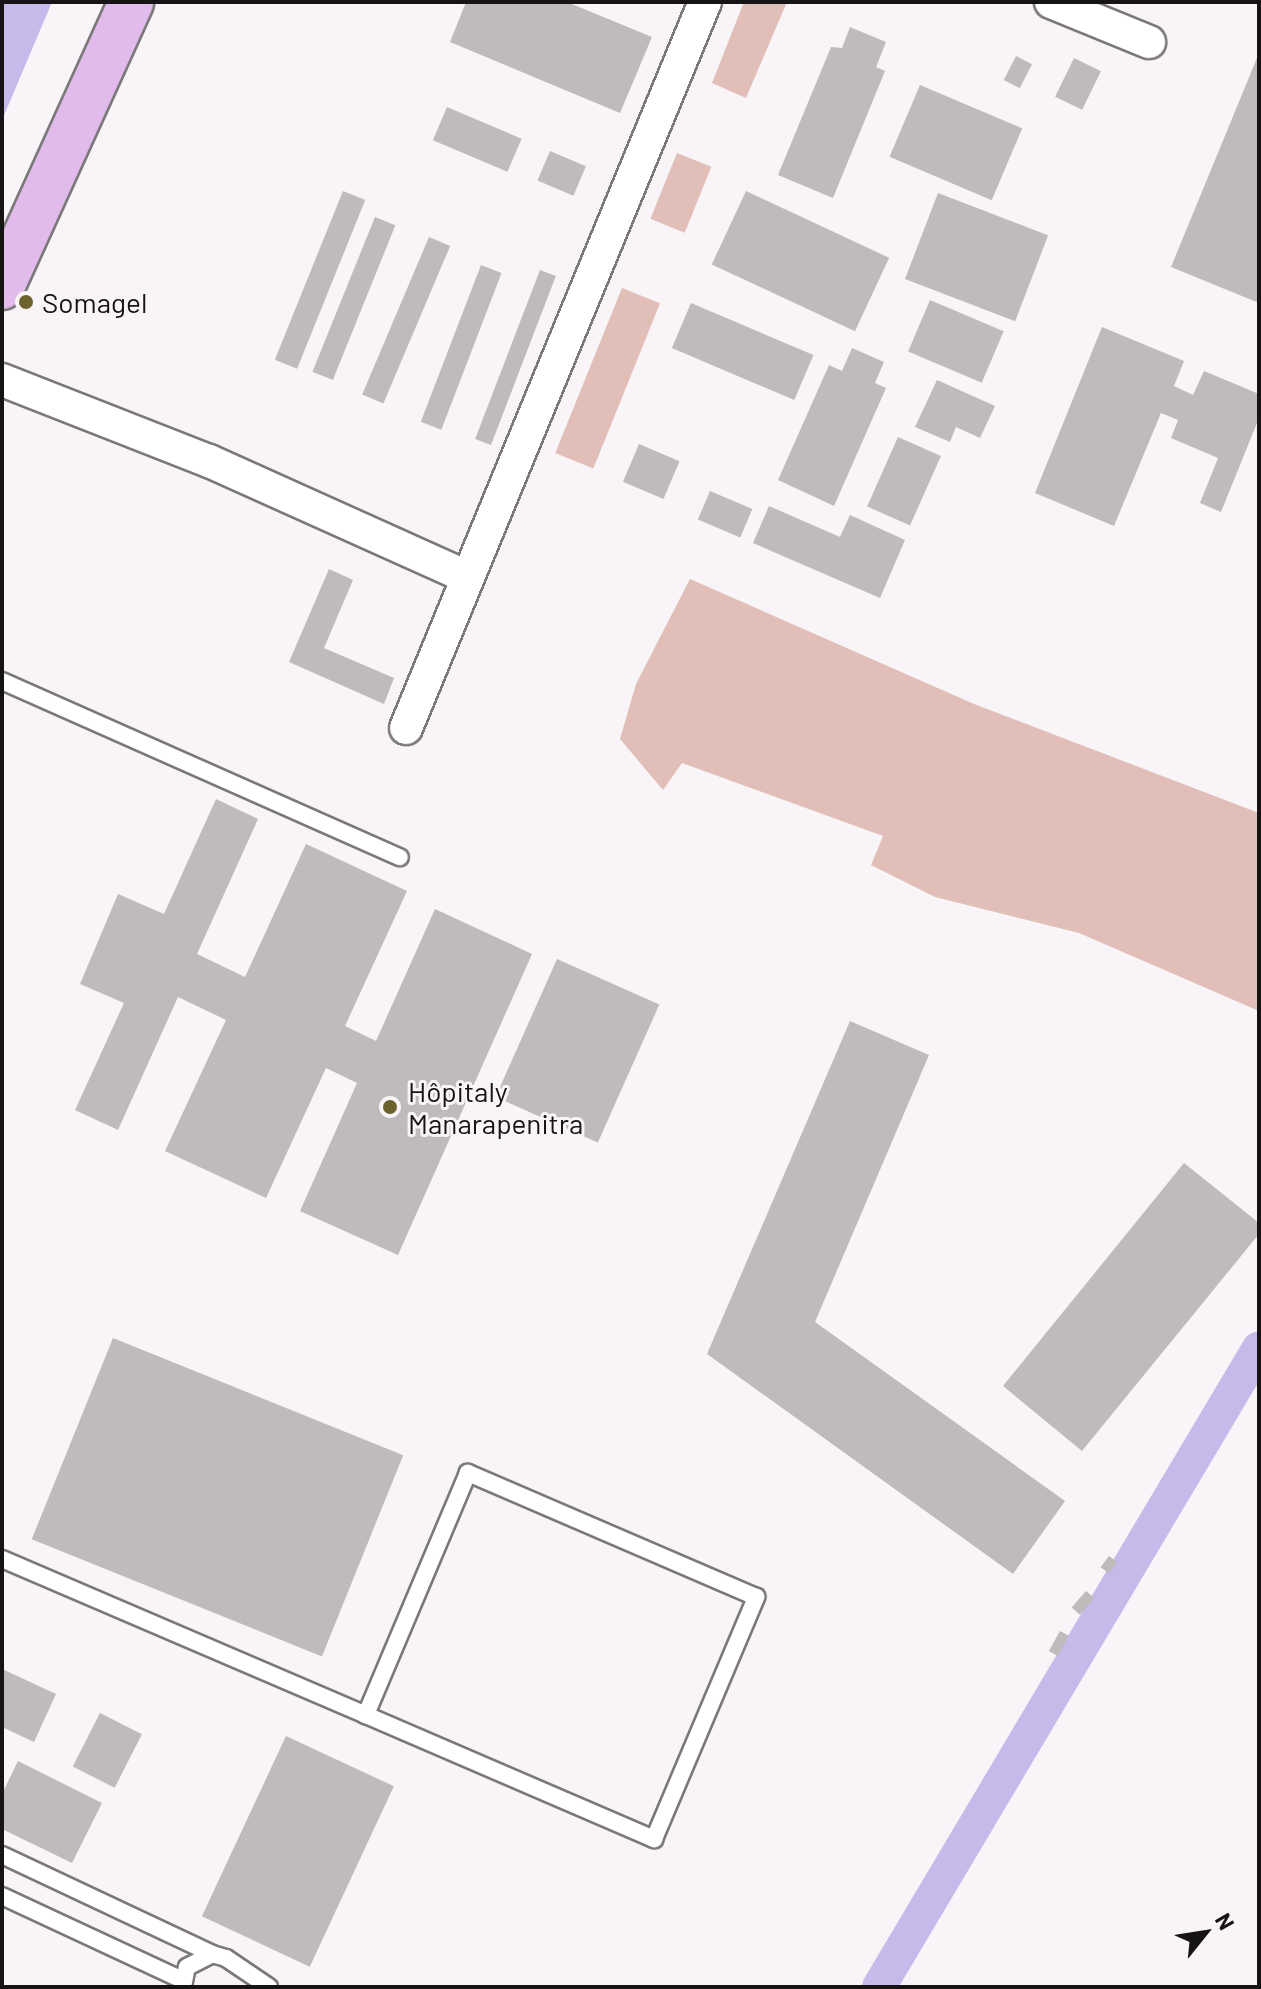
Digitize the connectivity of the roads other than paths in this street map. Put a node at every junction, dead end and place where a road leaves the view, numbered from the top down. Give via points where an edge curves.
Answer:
1 (131, 2) edge
2 (705, 2) edge
3 (1051, 2) edge
4 (1149, 42) dead end
5 (2, 287) edge
6 (2, 380) edge
7 (465, 576) junction
8 (2, 681) edge
9 (406, 728) dead end
10 (400, 857) dead end
11 (2, 1559) edge
12 (366, 1715) junction
13 (2, 1855) edge
14 (2, 1896) edge
15 (212, 1954) junction
16 (237, 1967) junction
17 (182, 1984) edge
18 (240, 1987) edge
19 (269, 1987) edge

1 - 5 main road
2 - 7 street
3 - 4 street
6 - 7 street via 209,461
7 - 9 street
8 - 10 lane
11 - 12 lane
12 - 12 lane via 654,1839 756,1597 468,1473
13 - 15 lane
14 - 17 lane
15 - 16 lane
15 - 17 lane via 187,1967
16 - 18 lane
16 - 19 lane

